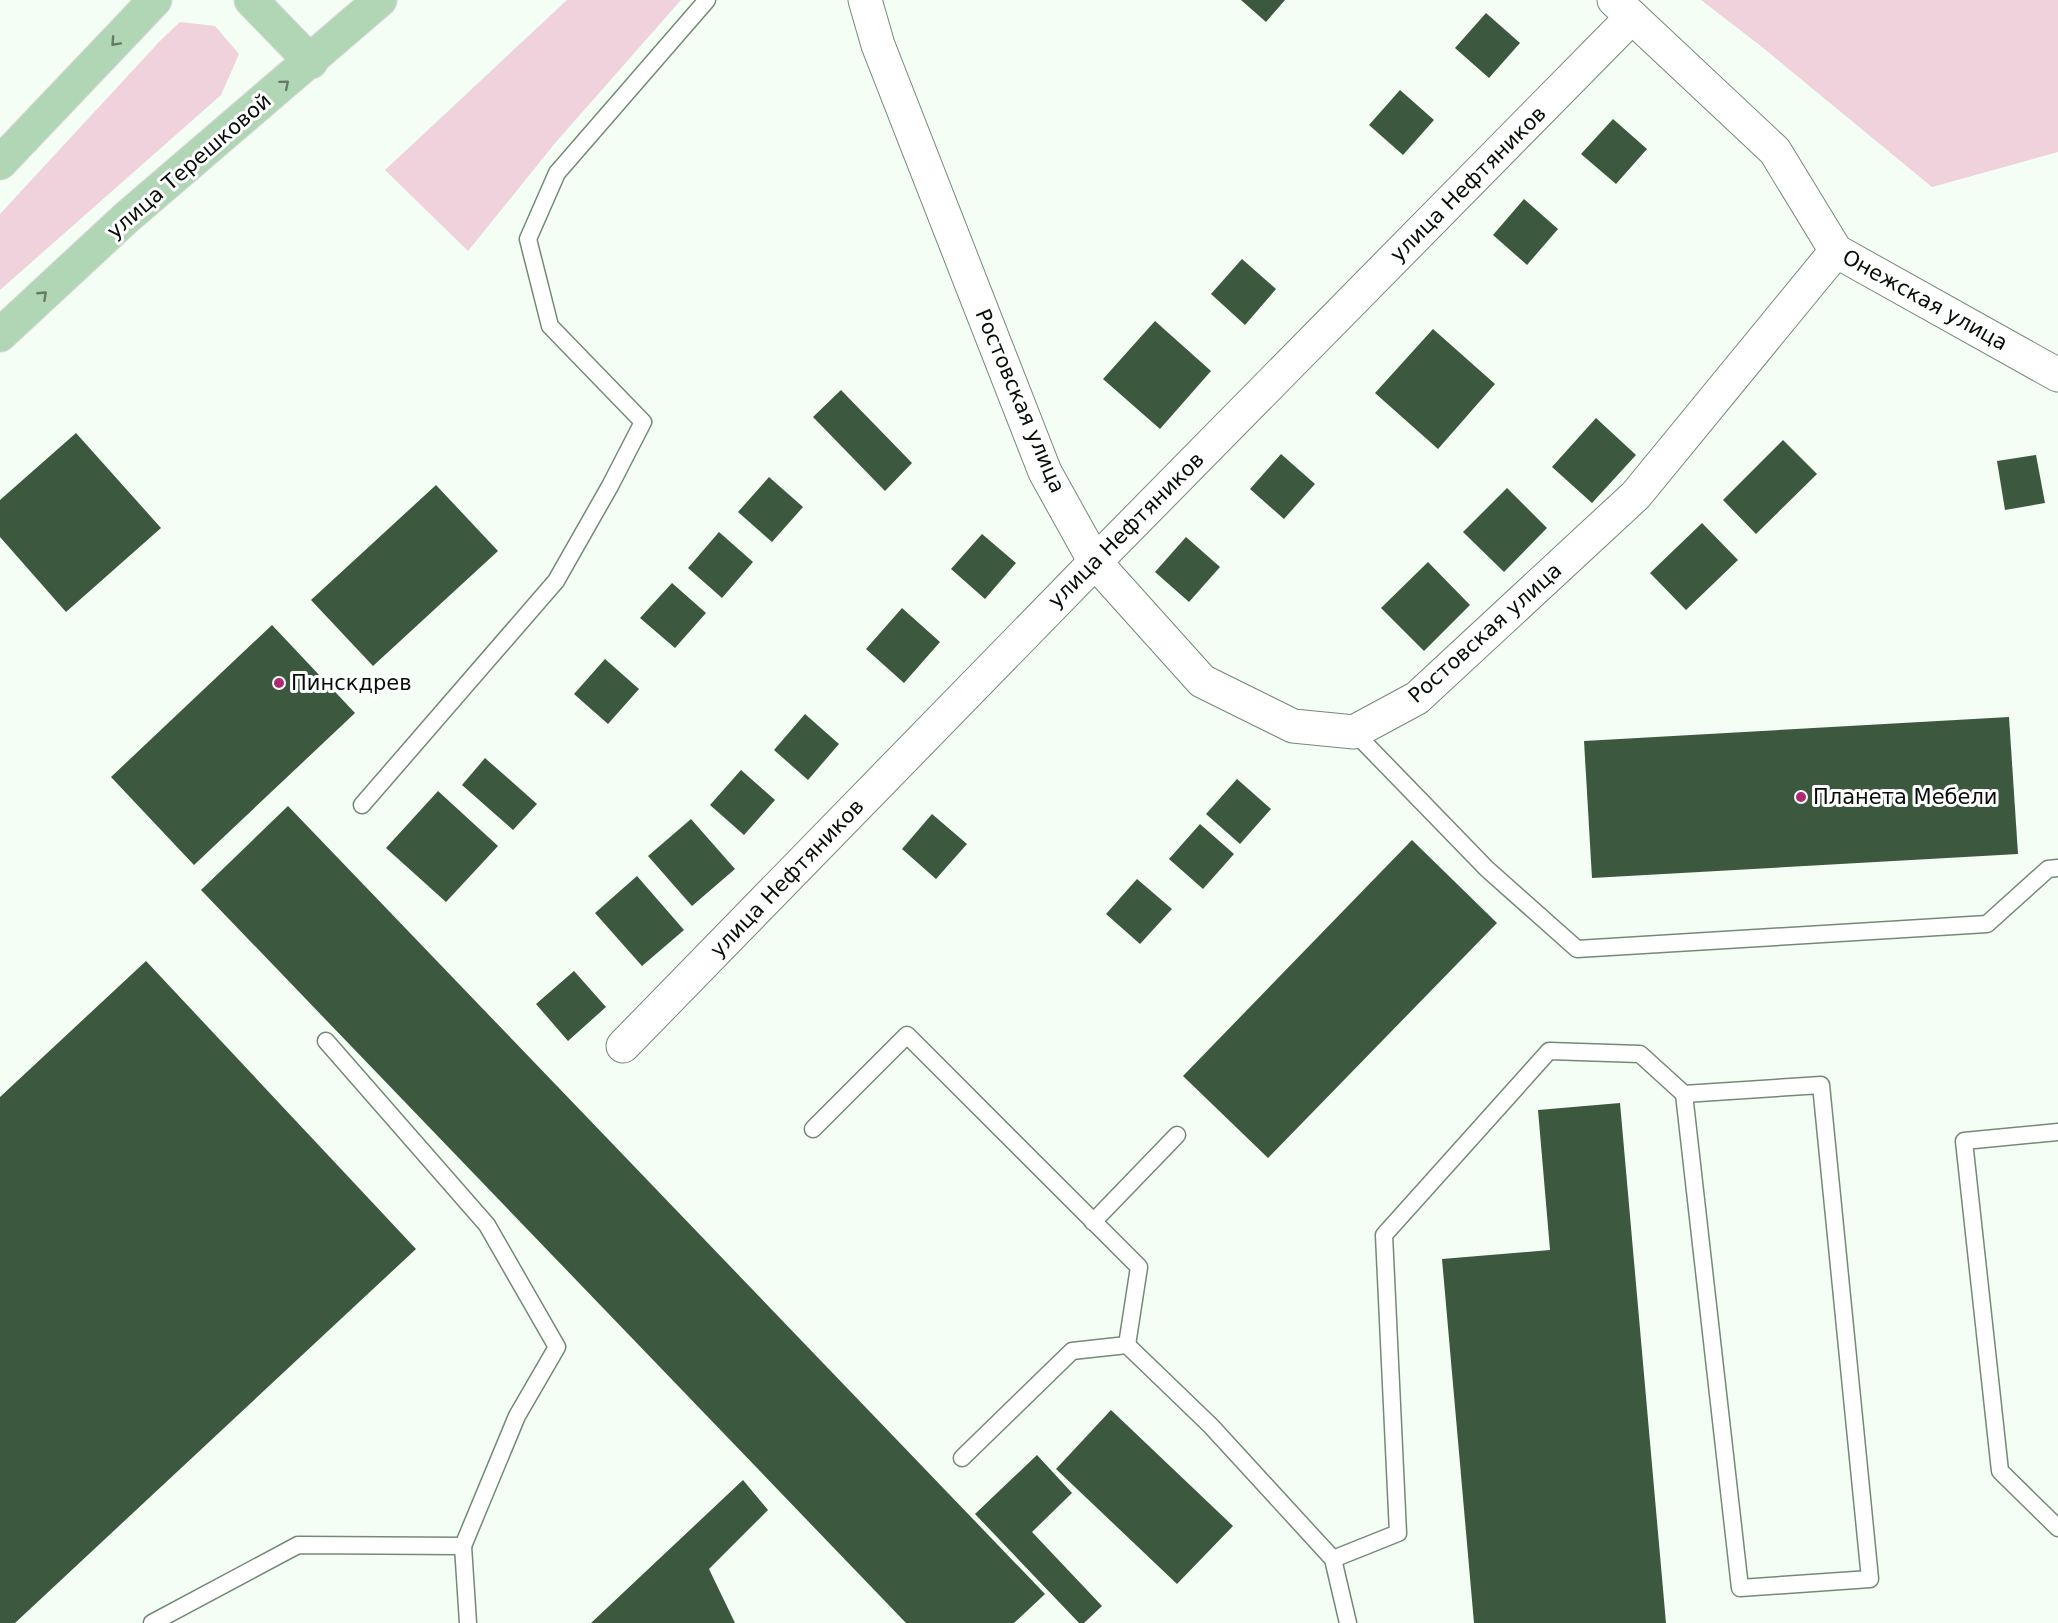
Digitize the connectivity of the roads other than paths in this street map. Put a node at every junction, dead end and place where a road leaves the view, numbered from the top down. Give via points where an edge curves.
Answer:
1 (155, 0) edge
2 (251, 0) edge
3 (380, 0) edge
4 (707, 0) edge
5 (865, 0) edge
6 (1623, 9) edge
7 (311, 62) junction
8 (0, 163) edge
9 (1836, 251) junction
10 (0, 335) edge
11 (2058, 375) edge
12 (1095, 562) junction
13 (1354, 732) junction
14 (362, 805) dead end
15 (2058, 868) edge
16 (326, 1041) dead end
17 (623, 1046) dead end
18 (1684, 1094) junction
19 (813, 1129) dead end
20 (2058, 1132) edge
21 (1177, 1135) dead end
22 (1093, 1222) junction
23 (1127, 1345) junction
24 (962, 1458) dead end
25 (2058, 1528) edge
26 (463, 1546) junction
27 (1333, 1559) junction
28 (152, 1623) edge
29 (468, 1623) edge
30 (1348, 1623) edge

1 -> 8 main road
2 - 7 main road
3 - 7 main road, улица Терешковой
4 - 14 lane via 557,173 528,238 550,326 643,422 556,581
5 - 12 street, Ростовская улица via 878,45 1045,472
6 - 9 street, Онежская улица via 1775,151
6 - 12 street, улица Нефтяников
10 -> 7 main road, улица Терешковой via 126,218
9 - 11 street, Онежская улица
9 - 13 street, Ростовская улица via 1636,495 1417,698
12 - 13 street, Ростовская улица via 1202,681 1293,726
12 - 17 street, улица Нефтяников
13 - 15 lane via 1487,869 1576,949 1987,924 2048,869
16 - 26 lane via 487,1225 557,1347 517,1416
18 - 18 lane via 1740,1588 1870,1579 1821,1085
18 - 27 lane via 1640,1054 1548,1051 1384,1235 1398,1533
19 - 22 lane via 907,1035
20 - 25 lane via 1964,1141 2000,1471
21 - 22 lane
22 - 23 lane via 1138,1267
23 - 24 lane via 1072,1351
23 - 27 lane via 1211,1426
26 - 28 lane via 297,1545
26 - 29 lane
27 - 30 lane

